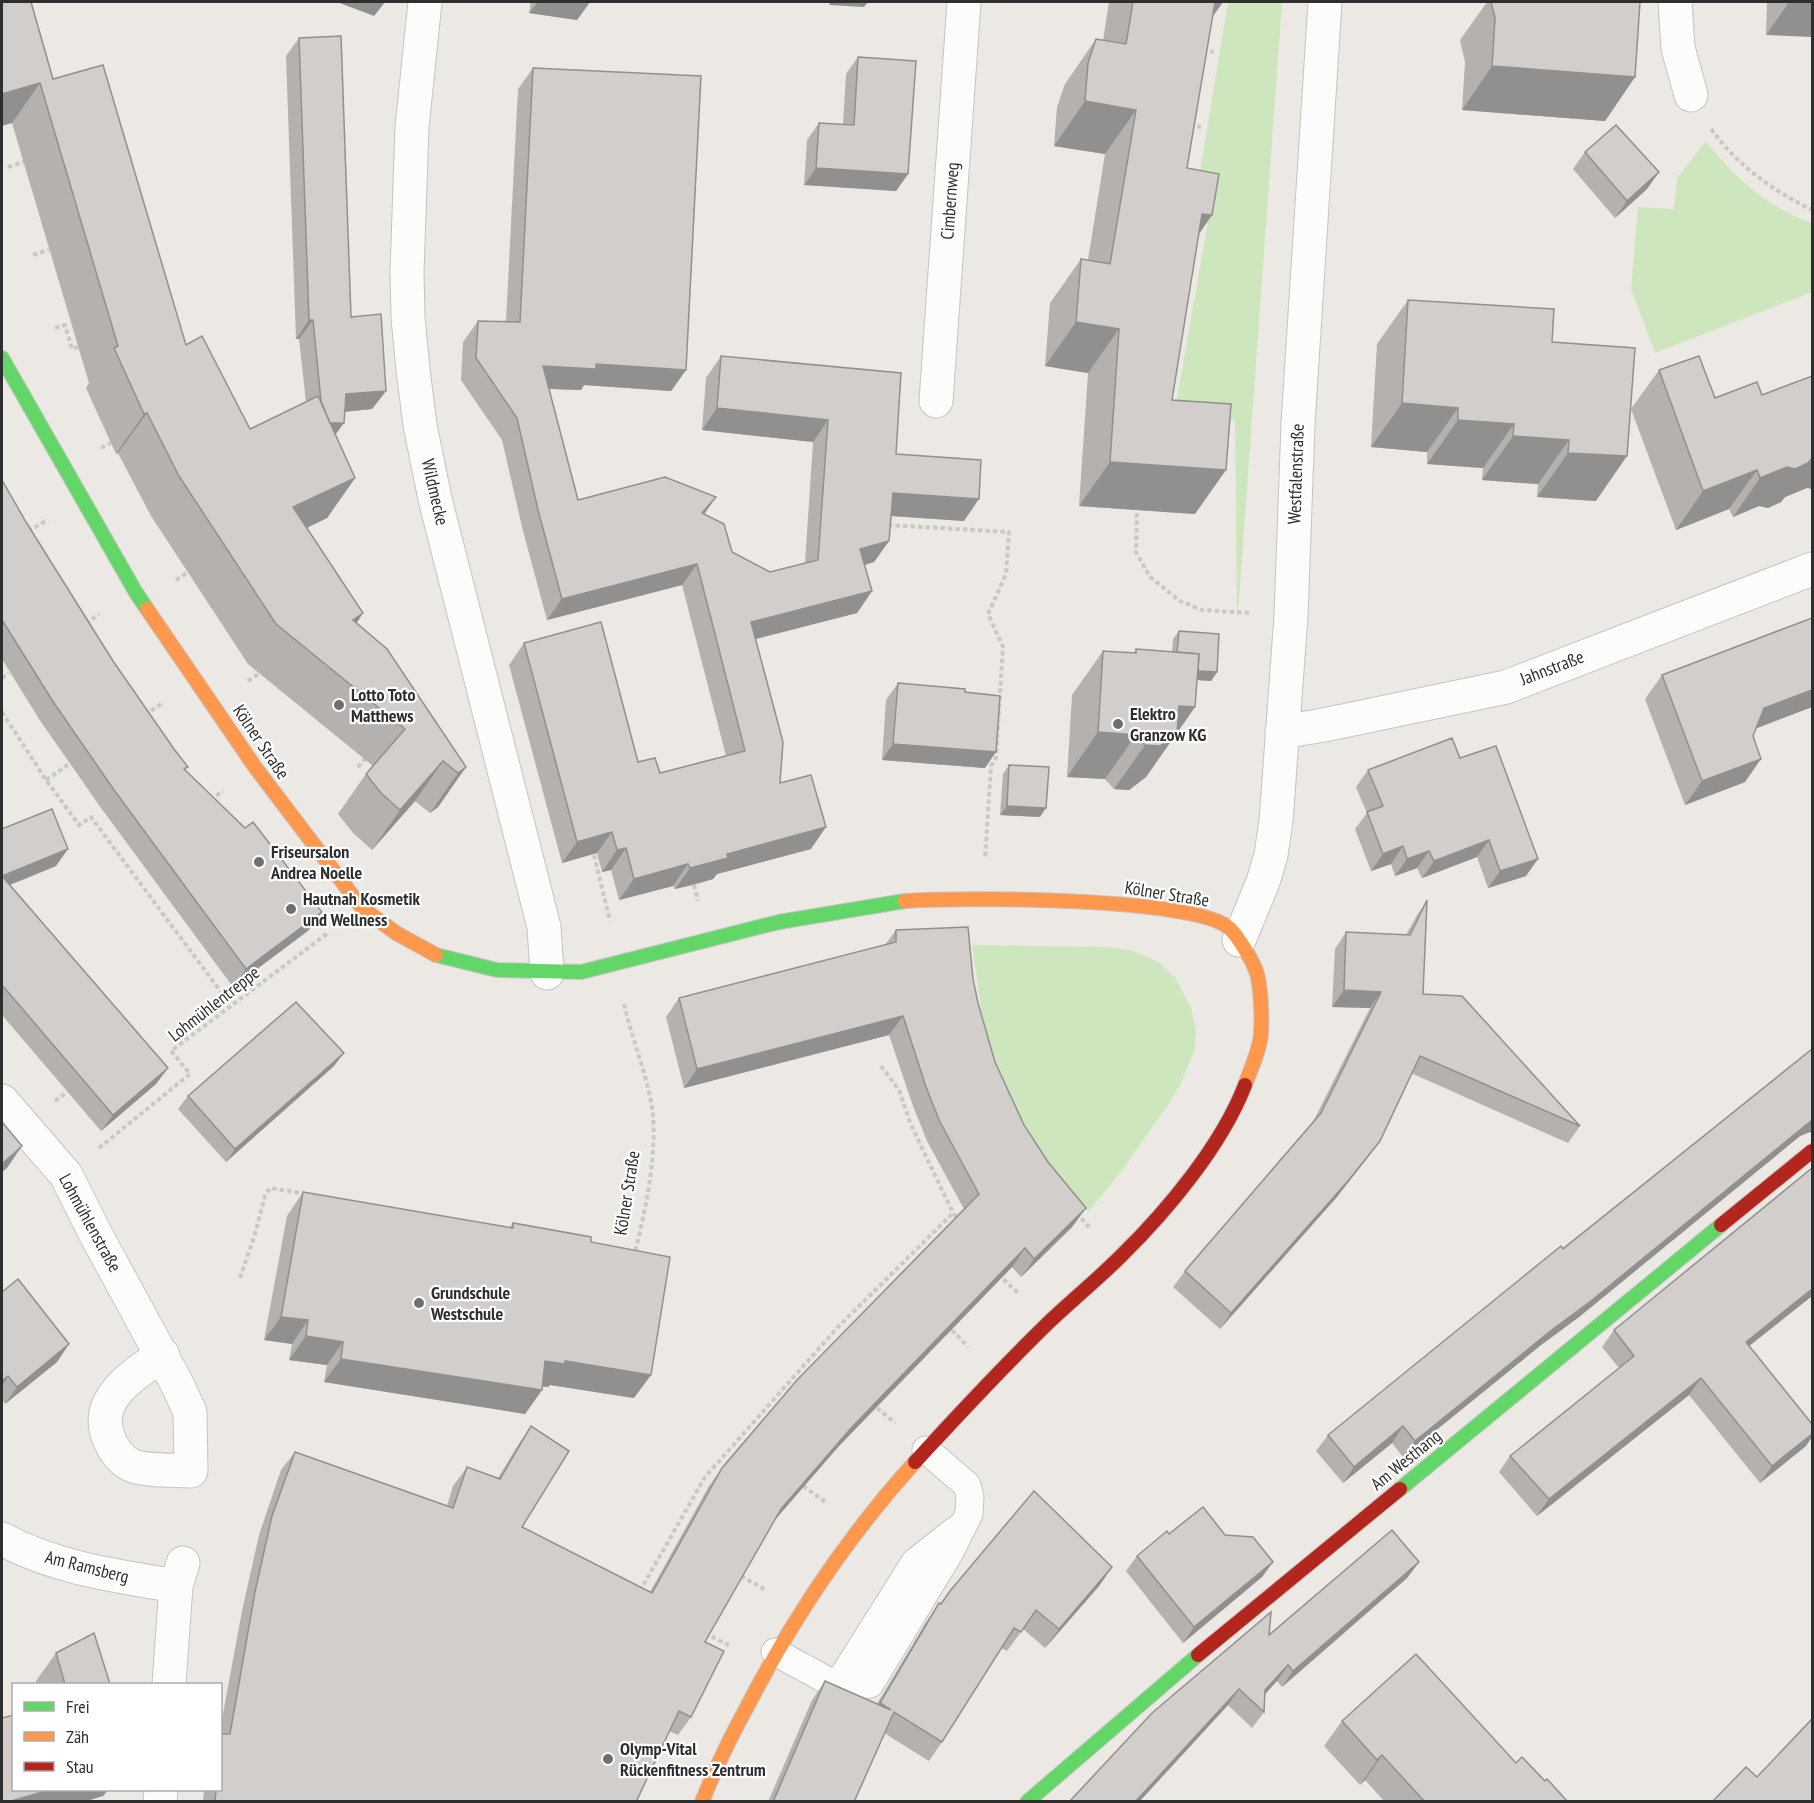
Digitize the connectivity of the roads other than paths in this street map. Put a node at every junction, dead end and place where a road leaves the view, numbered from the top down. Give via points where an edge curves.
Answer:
1 (425, 2) edge
2 (964, 2) edge
3 (1325, 2) edge
4 (1675, 2) edge
5 (1691, 95) road end
6 (2, 358) edge
7 (936, 401) dead end
8 (1812, 569) edge
9 (1282, 732) junction
10 (1239, 940) junction
11 (547, 973) junction
12 (2, 1101) edge
13 (1812, 1151) edge
14 (163, 1355) dead end
15 (926, 1450) junction
16 (2, 1539) edge
17 (772, 1658) junction
18 (169, 1683) edge
19 (702, 1802) edge
20 (1027, 1802) edge

1 - 11 street, Wildmecke via 412,127 407,272 420,425 435,499 534,882 544,927
2 - 7 street, Cimbernweg
3 - 9 street, Westfalenstraße
4 - 5 street via 1678,48
6 - 11 main road, Kölner Straße via 135,591 255,767 362,908 434,954 497,969
8 - 9 street, Jahnstraße via 1506,687
9 - 10 street, Westfalenstraße via 1271,855
10 - 11 main road, Kölner Straße via 1215,919 1167,909 981,899 907,901 779,922 581,972
10 - 15 main road, Kölner Straße via 1258,976 1261,1033 1248,1080 1210,1148 1161,1214 1048,1323
12 - 14 street, Lohmühlenstraße via 66,1175
13 - 20 main road, Am Westhang via 1215,1640
15 - 17 main road, Kölner Straße via 835,1559
15 - 17 lane via 967,1485 969,1514 870,1684 843,1689
16 - 18 street, Am Ramsberg via 67,1566 179,1574
17 - 19 main road, Kölner Straße

